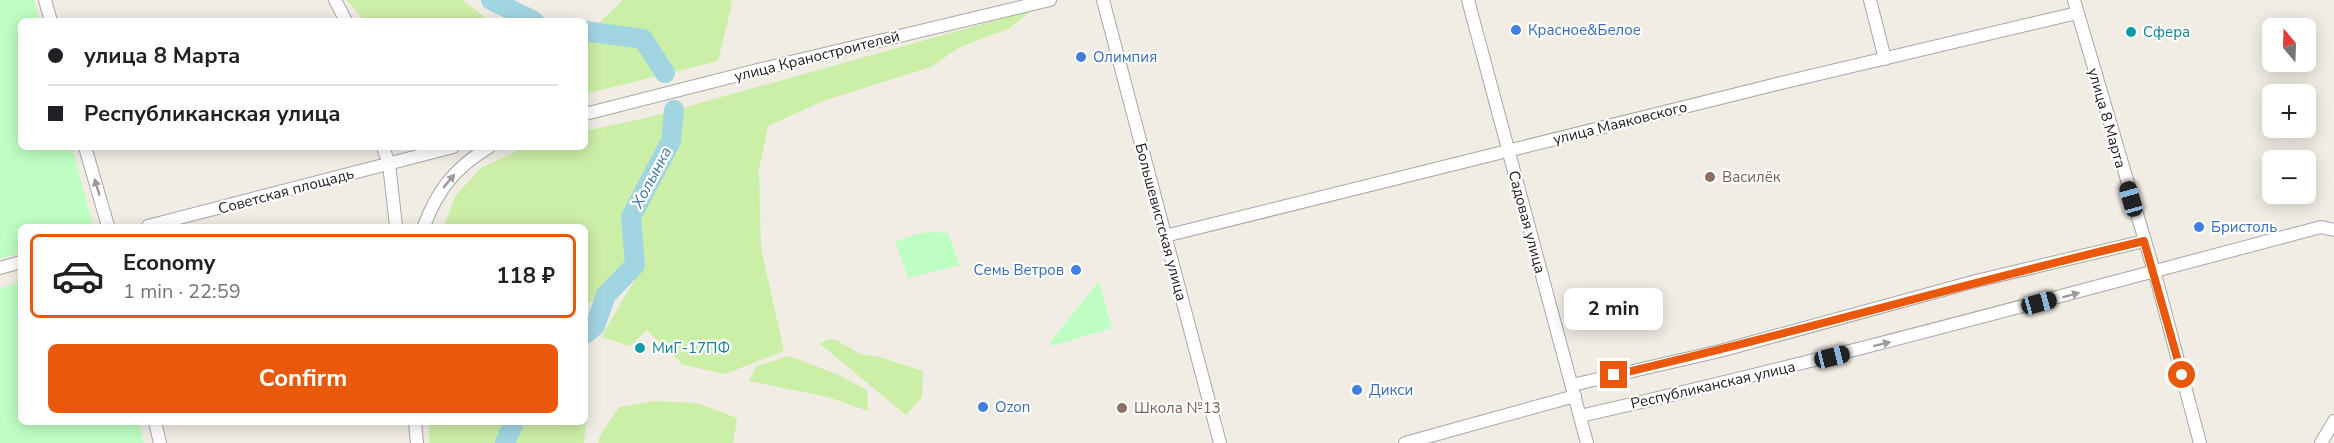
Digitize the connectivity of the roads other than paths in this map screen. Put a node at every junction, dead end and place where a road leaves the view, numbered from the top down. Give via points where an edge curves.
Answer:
1 (45, 0) edge
2 (335, 0) edge
3 (1050, 0) edge
4 (1103, 0) edge
5 (1468, 0) edge
6 (1870, 0) edge
7 (2074, 0) edge
8 (2077, 13) junction
9 (50, 18) edge
10 (344, 18) edge
11 (1885, 59) junction
12 (588, 113) edge
13 (86, 150) edge
14 (384, 150) edge
15 (442, 150) edge
16 (484, 150) edge
17 (1507, 151) junction
18 (389, 164) junction
19 (107, 224) edge
20 (156, 224) edge
21 (396, 224) edge
22 (425, 224) edge
23 (2334, 230) edge
24 (1165, 236) junction
25 (2144, 241) junction
26 (18, 263) edge
27 (0, 268) edge
28 (2154, 273) junction
29 (1573, 390) junction
30 (1580, 416) junction
31 (2334, 421) edge
32 (156, 425) edge
33 (415, 425) edge
34 (160, 443) edge
35 (417, 443) edge
36 (1220, 443) edge
37 (1405, 443) edge
38 (1587, 443) edge
39 (2200, 443) edge
40 (2321, 443) edge

1 - 9 street
2 - 10 street
3 - 12 street, улица Краностроителей
4 - 24 street, Большевистская улица
5 - 17 street, Садовая улица
6 - 11 street
7 - 8 street, улица 8 Марта
8 - 11 street, улица Маяковского
8 - 25 street, улица 8 Марта
11 - 17 street, улица Маяковского
19 -> 13 street
14 - 18 street
15 - 18 street
22 -> 16 street via 444,186 466,161
17 - 24 street, улица Маяковского
17 - 29 street, Садовая улица
18 - 20 street, Советская площадь
18 - 21 street
23 - 28 street, Республиканская улица via 2321,227
24 - 36 street, Большевистская улица
25 - 28 street, улица 8 Марта
25 - 29 street via 1976,281
26 - 27 street
30 -> 28 street, Республиканская улица via 1737,380
28 - 39 street, улица 8 Марта
29 - 30 street, Садовая улица
29 - 37 street
30 - 38 street, Садовая улица
31 - 40 street
32 - 34 street
33 - 35 street

